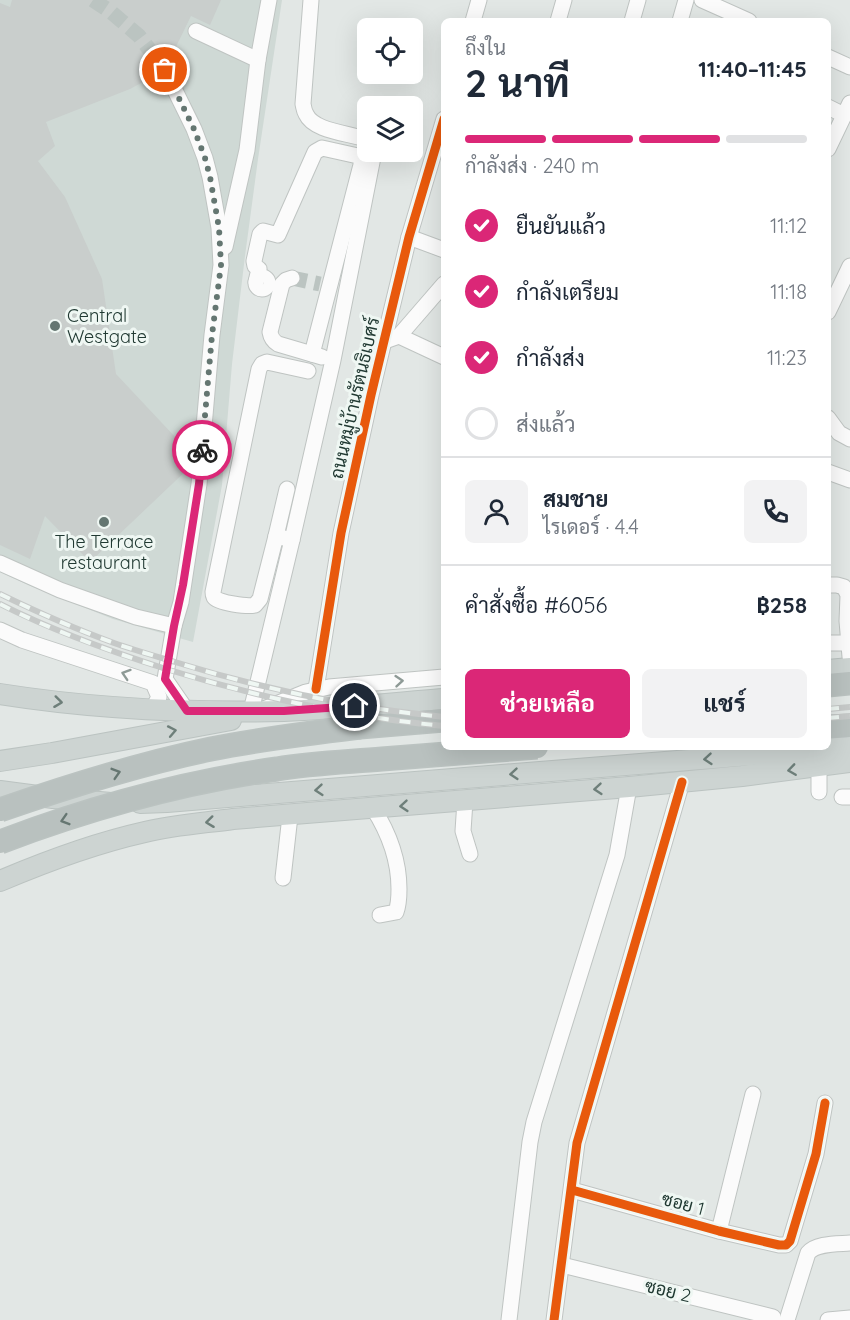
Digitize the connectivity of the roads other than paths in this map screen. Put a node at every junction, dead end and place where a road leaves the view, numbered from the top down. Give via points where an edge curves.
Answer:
1 (269, 0) edge
2 (311, 0) edge
3 (479, 0) edge
4 (564, 0) edge
5 (638, 0) edge
6 (686, 0) edge
7 (705, 0) edge
8 (474, 18) edge
9 (559, 18) edge
10 (633, 18) edge
11 (681, 18) edge
12 (743, 18) edge
13 (196, 31) dead end
14 (831, 58) edge
15 (258, 60) junction
16 (850, 67) edge
17 (165, 70) tunnel mouth
18 (831, 107) edge
19 (847, 109) edge
20 (441, 129) edge
21 (357, 137) edge
22 (831, 143) edge
23 (372, 162) edge
24 (409, 237) junction
25 (441, 249) edge
26 (221, 265) junction
27 (850, 266) edge
28 (292, 278) dead end
29 (441, 287) edge
30 (279, 297) junction
31 (831, 306) edge
32 (392, 338) junction
33 (312, 354) junction
34 (441, 356) edge
35 (333, 360) junction
36 (308, 371) dead end
37 (831, 422) edge
38 (850, 438) edge
39 (831, 473) edge
40 (850, 480) edge
41 (287, 489) dead end
42 (281, 517) junction
43 (297, 521) junction
44 (276, 536) junction
45 (292, 540) junction
46 (0, 563) edge
47 (831, 585) edge
48 (174, 626) junction
49 (0, 630) edge
50 (831, 645) edge
51 (849, 650) edge
52 (850, 668) edge
53 (831, 670) edge
54 (441, 677) edge
55 (850, 683) edge
56 (831, 685) edge
57 (316, 689) junction
58 (0, 694) edge
59 (441, 699) edge
60 (152, 710) junction
61 (187, 711) junction
62 (256, 711) junction
63 (284, 711) junction
64 (441, 720) edge
65 (850, 726) edge
66 (831, 727) edge
67 (850, 747) edge
68 (831, 749) edge
69 (498, 750) edge
70 (813, 750) edge
71 (0, 761) edge
72 (850, 762) edge
73 (819, 766) junction
74 (682, 782) junction
75 (629, 787) junction
76 (0, 791) edge
77 (819, 792) dead end
78 (465, 801) junction
79 (373, 808) junction
80 (0, 810) edge
81 (290, 816) junction
82 (0, 842) edge
83 (470, 854) dead end
84 (283, 878) dead end
85 (0, 881) edge
86 (380, 915) dead end
87 (753, 1094) dead end
88 (825, 1103) dead end
89 (572, 1190) junction
90 (719, 1231) junction
91 (850, 1243) edge
92 (562, 1265) junction
93 (850, 1318) edge
94 (780, 1319) edge
95 (509, 1320) edge
96 (554, 1320) edge
97 (828, 1320) edge

1 - 15 street
2 - 21 street via 303,104 306,116 319,127
3 - 8 street
4 - 9 street
5 - 10 street
6 - 11 street
7 - 12 street
13 - 15 street
14 - 16 street
15 - 26 street via 247,150
17 - 26 street via 205,158 219,228
18 - 19 street
19 - 22 street
20 - 24 street, ถนนหมู่บ้านรัตนธิเบศร์
23 - 35 street
24 - 25 street
24 - 32 street, ถนนหมู่บ้านรัตนธิเบศร์
26 - 48 street via 199,484
27 - 31 street
28 - 30 street via 282,284
29 - 32 street
30 - 33 street via 270,332 272,339
30 - 33 street via 259,286 259,269 254,261 260,234 267,231 279,235 315,152 322,148 358,156 361,165
32 - 34 street
32 - 57 street, ถนนหมู่บ้านรัตนธิเบศร์ via 371,395 341,533
33 - 35 street
35 - 43 street
36 - 44 street via 267,362 259,369 214,597 248,606 257,603
37 - 38 street via 839,433
39 - 40 street
41 - 42 street
42 - 43 street
42 - 44 street
43 - 45 street
44 - 45 street
45 - 62 street
46 - 48 street via 82,598
47 - 51 street via 844,588 848,595
48 - 61 street via 165,679
60 -> 49 street via 159,697 153,683
50 - 51 street
52 - 53 main road
57 -> 54 street
55 - 56 highway
57 - 62 street
58 -> 60 main road
59 - 63 main road
60 - 61 main road
61 - 62 main road
62 - 63 main road
71 -> 63 main road
80 -> 64 highway, bridge via 170,758 272,738
65 - 66 highway
67 -> 68 main road, bridge
69 -> 82 highway, bridge via 315,764 245,774 136,798
70 -> 76 main road, bridge via 167,802 110,802
72 - 73 main road
73 -> 74 main road
73 - 77 street
74 - 75 main road
74 - 89 street via 577,1143
75 -> 78 main road
75 - 95 street via 617,855 534,1122
78 -> 79 main road
78 - 83 street via 463,831
79 - 81 main road
79 - 86 street via 390,839 399,872 399,906 396,912
81 - 84 street
81 -> 85 main road via 233,819 146,832 56,858
87 - 90 street
88 - 90 street, ซอย 1 via 816,1154 790,1241 786,1245
89 - 90 street, ซอย 1
89 - 92 street
91 - 94 street via 827,1245 807,1253
92 - 94 street, ซอย 2
92 - 96 street
93 - 97 street

